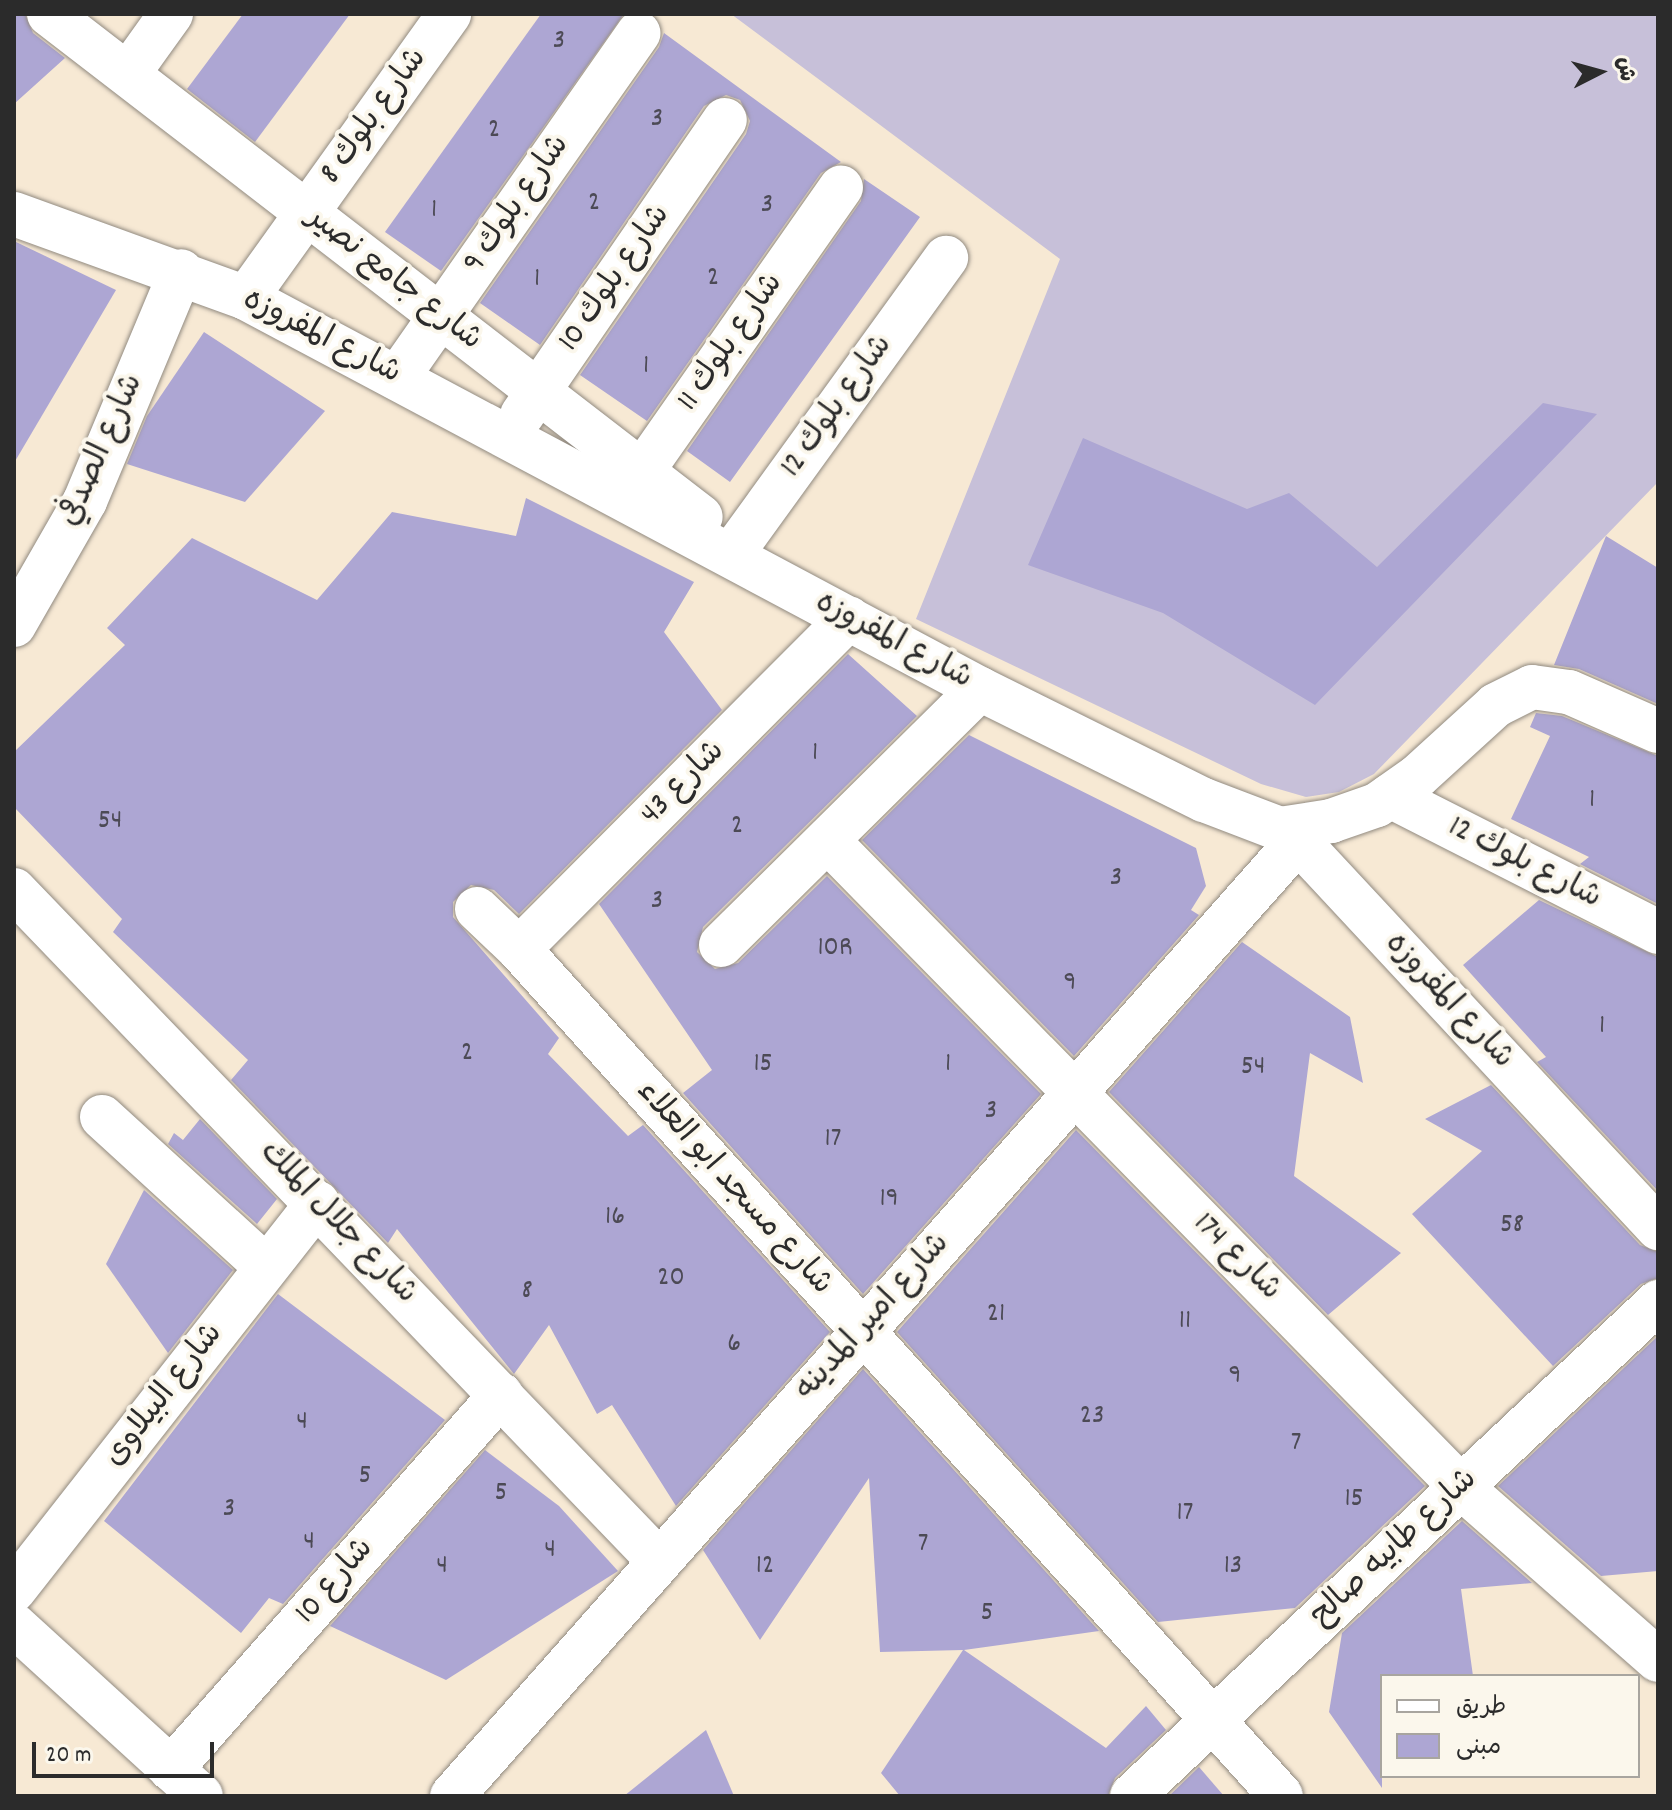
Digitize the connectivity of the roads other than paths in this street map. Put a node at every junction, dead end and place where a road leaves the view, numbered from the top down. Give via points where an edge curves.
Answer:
1 (49, 14) edge
2 (171, 14) edge
3 (449, 14) edge
4 (639, 33) dead end
5 (128, 74) junction
6 (725, 120) dead end
7 (841, 187) dead end
8 (306, 213) junction
9 (14, 214) edge
10 (946, 258) dead end
11 (181, 271) junction
12 (246, 298) junction
13 (441, 316) junction
14 (397, 378) junction
15 (538, 392) junction
16 (507, 437) junction
17 (633, 485) junction
18 (734, 550) junction
19 (849, 618) junction
20 (14, 625) edge
21 (980, 689) junction
22 (1658, 731) edge
23 (1390, 796) junction
24 (1289, 835) junction
25 (828, 841) junction
26 (14, 890) edge
27 (477, 909) dead end
28 (1658, 932) edge
29 (721, 945) dead end
30 (519, 949) junction
31 (1075, 1094) junction
32 (102, 1117) dead end
33 (317, 1203) junction
34 (1658, 1228) edge
35 (266, 1267) junction
36 (1658, 1302) edge
37 (861, 1332) junction
38 (501, 1395) junction
39 (1461, 1487) junction
40 (658, 1560) junction
41 (14, 1590) edge
42 (14, 1625) edge
43 (1658, 1660) edge
44 (1213, 1720) junction
45 (186, 1782) edge
46 (452, 1796) edge
47 (1132, 1796) edge
48 (1281, 1796) edge

1 - 5 street, شارع جامع نصير
2 - 5 street
3 - 8 street, شارع بلوك 8
4 - 13 street, شارع بلوك 9
5 - 8 street, شارع جامع نصير
6 - 15 street, شارع بلوك 10
7 - 17 street, شارع بلوك 11
8 - 12 street, شارع بلوك 8
8 - 13 street, شارع جامع نصير
9 - 11 street, شارع المفروزه
10 - 18 street, شارع بلوك 12
11 - 12 street, شارع المفروزه
11 - 20 street, شارع الصدفي via 85,501
12 - 14 street, شارع المفروزه
13 - 14 street, شارع بلوك 9
13 - 15 street, شارع جامع نصير
14 - 16 street, شارع المفروزه
15 - 16 street, شارع بلوك 10
15 - 17 street, شارع جامع نصير
16 - 17 street, شارع المفروزه
17 - 18 street, شارع المفروزه
18 - 19 street, شارع المفروزه
19 - 21 street, شارع المفروزه
19 - 30 street, شارع 43
21 - 24 street, شارع المفروزه via 1204,800
21 - 25 street
22 - 23 street via 1569,692 1532,687 1496,705
23 - 24 street
23 - 28 street, شارع بلوك 12
24 - 31 street, شارع امير المدينه
24 - 34 street, شارع المفروزه
25 - 29 street
25 - 31 street, شارع 174
26 - 33 street, شارع جلال الملك
27 - 30 street, شارع مسجد ابو العلاء
30 - 37 street, شارع مسجد ابو العلاء
31 - 37 street, شارع امير المدينه
31 - 39 street, شارع 174
32 - 35 street
33 - 35 street, شارع البيلاوى
33 - 38 street, شارع جلال الملك
35 - 41 street, شارع البيلاوى
36 - 39 street, شارع طابيه صالح
37 - 40 street, شارع امير المدينه
37 - 44 street, شارع مسجد ابو العلاء
38 - 40 street, شارع جلال الملك
38 - 45 street, شارع 10
39 - 43 street, شارع 174
39 - 44 street, شارع طابيه صالح
40 - 46 street, شارع امير المدينه
42 - 45 street
44 - 47 street, شارع طابيه صالح
44 - 48 street, شارع مسجد ابو العلاء

